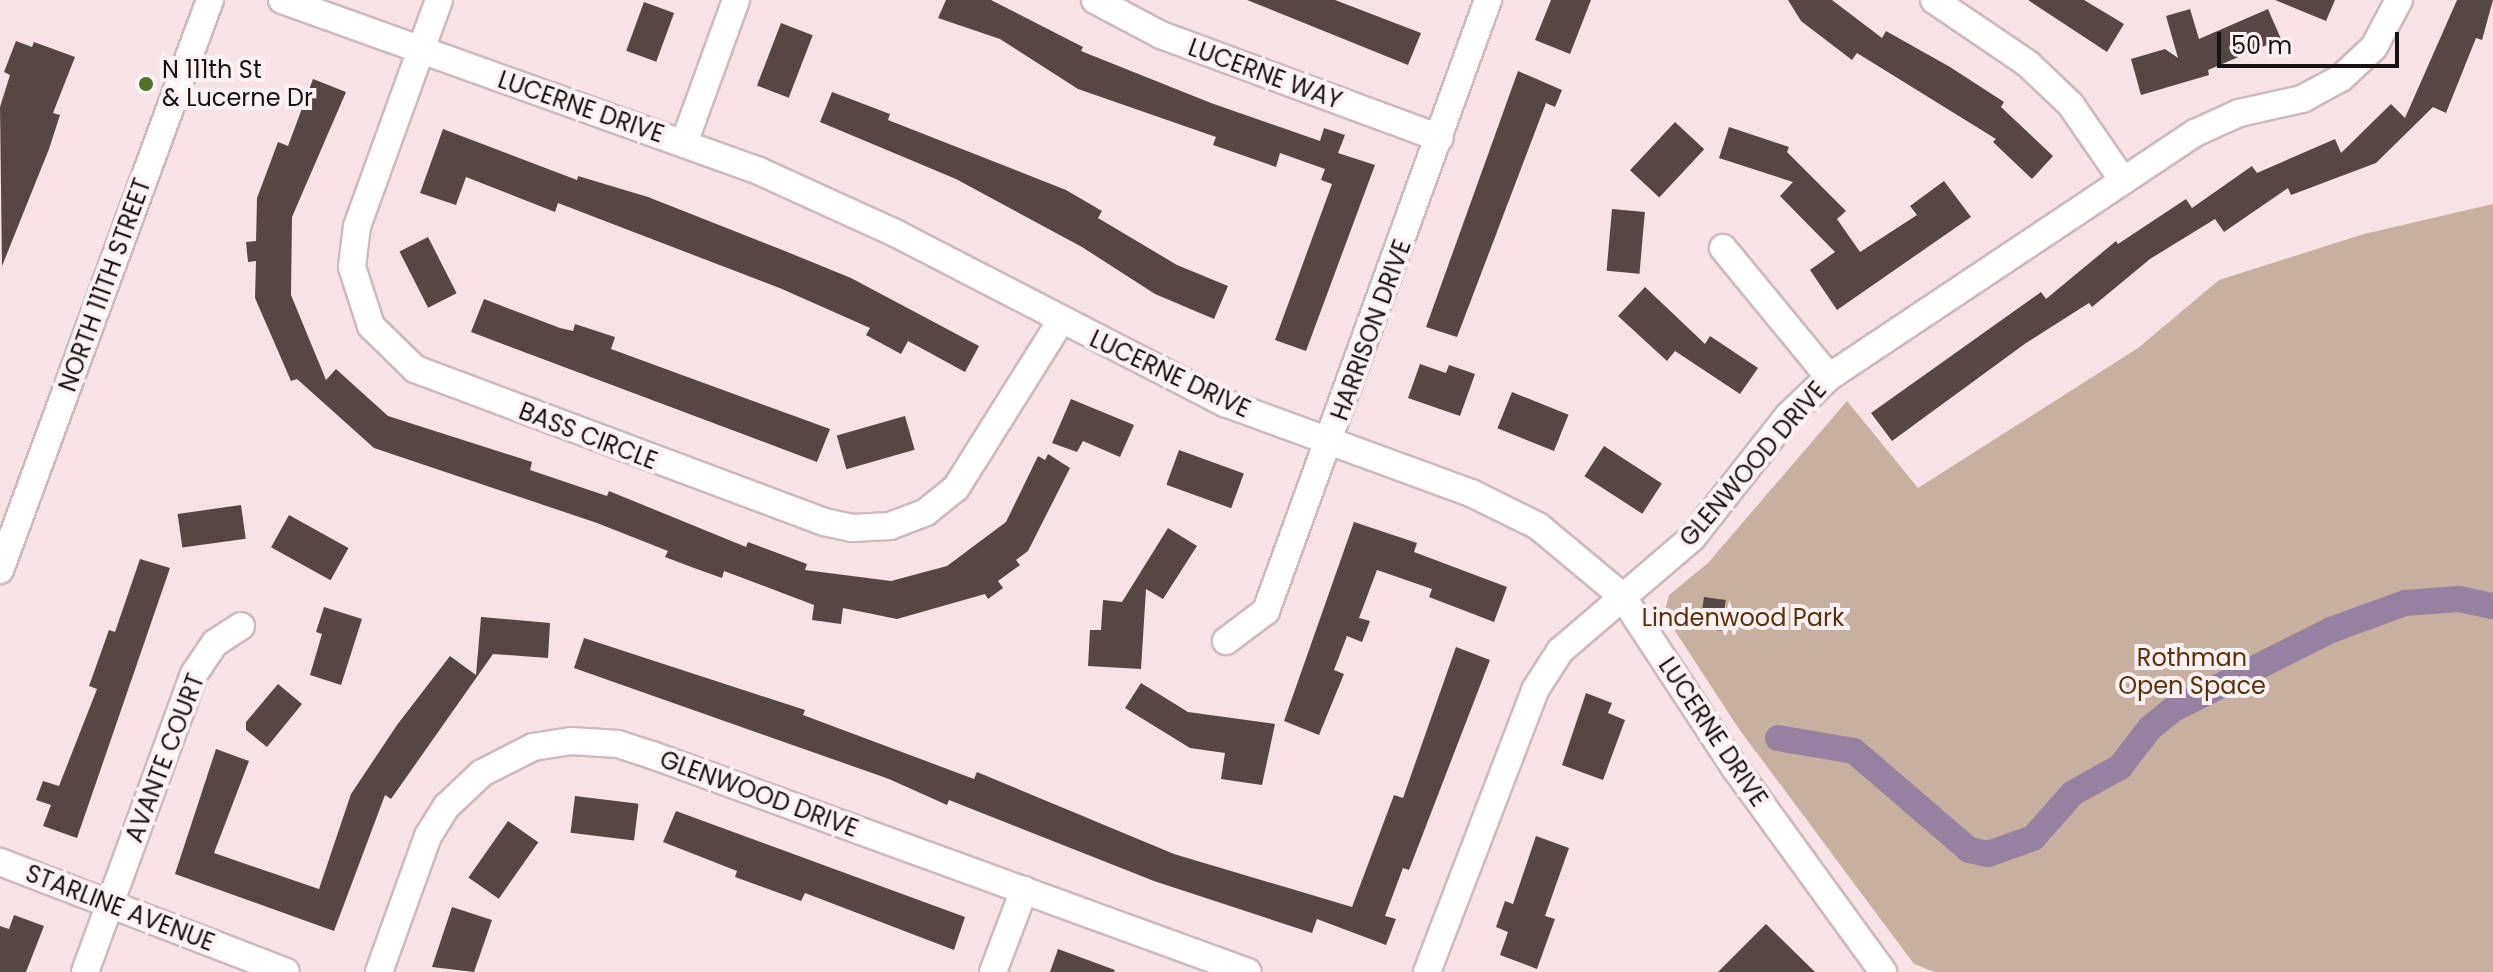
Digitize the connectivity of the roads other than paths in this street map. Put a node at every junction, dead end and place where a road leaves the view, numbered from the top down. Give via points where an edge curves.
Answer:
1 (210, 0) edge
2 (282, 0) edge
3 (439, 0) edge
4 (736, 0) edge
5 (1095, 0) edge
6 (1488, 0) edge
7 (1934, 0) edge
8 (2399, 0) edge
9 (420, 51) junction
10 (1440, 138) junction
11 (684, 143) junction
12 (2122, 179) junction
13 (1723, 248) dead end
14 (1060, 322) junction
15 (1829, 377) junction
16 (1329, 443) junction
17 (0, 570) edge
18 (1622, 596) junction
19 (241, 626) dead end
20 (1226, 641) dead end
21 (0, 862) edge
22 (1024, 890) junction
23 (110, 905) junction
24 (85, 972) edge
25 (286, 972) edge
26 (379, 972) edge
27 (993, 972) edge
28 (1248, 972) edge
29 (1427, 972) edge
30 (1883, 972) edge

1 - 17 street, NORTH 111TH STREET
2 - 9 street, LUCERNE DRIVE
3 - 9 street, BASS CIRCLE
4 - 11 street
5 - 10 street, LUCERNE WAY via 1175,41
6 - 10 street, HARRISON DRIVE
7 - 12 street via 2028,64 2071,105
8 - 12 street, GLENWOOD DRIVE via 2374,47 2341,78 2302,99 2239,113 2195,133
9 - 11 street, LUCERNE DRIVE
9 - 14 street, BASS CIRCLE via 357,226 352,267 371,326 415,369 824,522 852,528 890,526 926,512 956,488
10 - 16 street, HARRISON DRIVE
11 - 14 street, LUCERNE DRIVE via 897,234
12 - 15 street, GLENWOOD DRIVE
13 - 15 street
14 - 16 street, LUCERNE DRIVE via 1225,403
15 - 18 street, GLENWOOD DRIVE via 1788,416 1692,538
16 - 18 street, LUCERNE DRIVE via 1471,493 1538,526
16 - 20 street, HARRISON DRIVE via 1266,611
18 - 29 street, GLENWOOD DRIVE via 1575,634 1535,690
18 - 30 street, LUCERNE DRIVE via 1735,768
19 - 23 street, AVANTE COURT via 215,643 194,674
21 - 23 street, STARLINE AVENUE
22 - 26 street, GLENWOOD DRIVE via 652,755 618,744 571,741 533,747 482,773 447,806 428,836
22 - 27 street
22 - 28 street, GLENWOOD DRIVE
23 - 24 street, AVANTE COURT
23 - 25 street, STARLINE AVENUE

